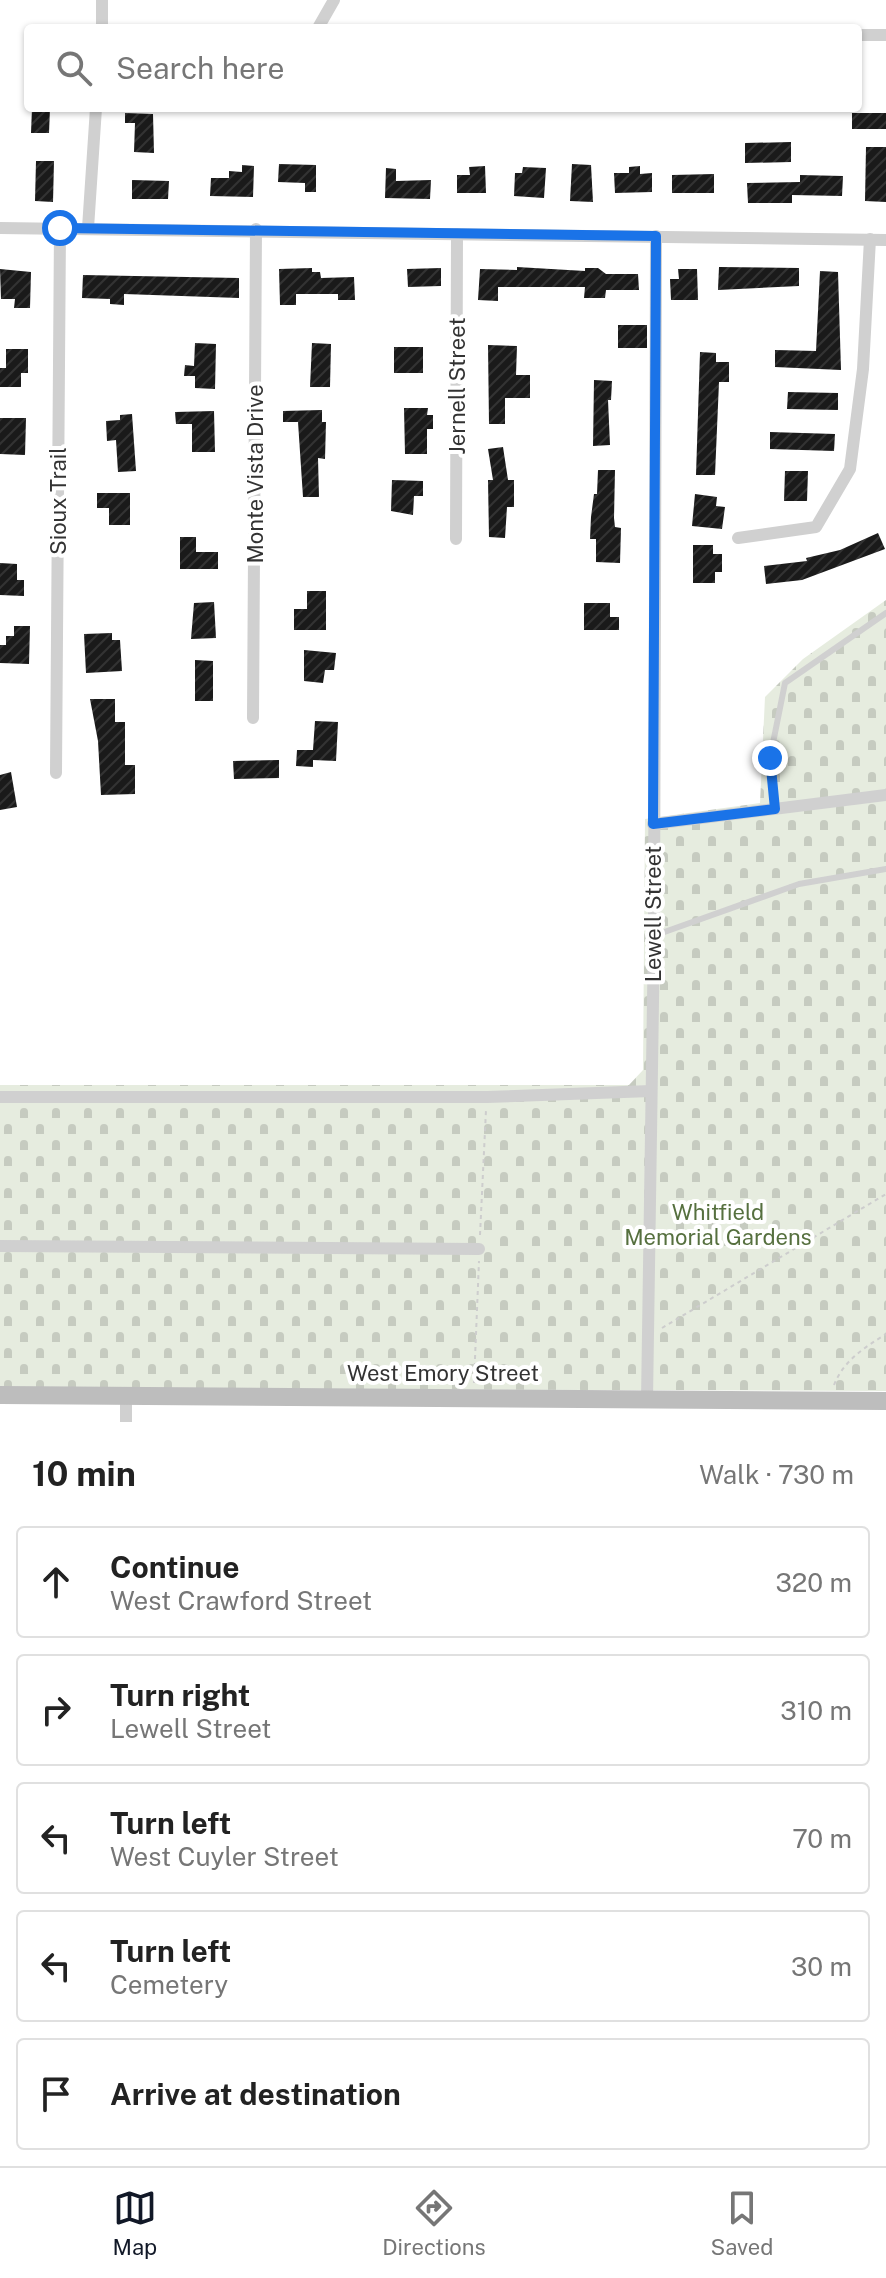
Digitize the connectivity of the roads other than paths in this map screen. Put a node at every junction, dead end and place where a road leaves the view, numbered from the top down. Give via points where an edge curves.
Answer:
1 (102, 0) edge
2 (334, 0) edge
3 (102, 24) edge
4 (320, 24) edge
5 (862, 35) edge
6 (886, 35) edge
7 (96, 112) edge
8 (0, 228) edge
9 (60, 228) junction
10 (88, 228) junction
11 (256, 229) junction
12 (457, 234) junction
13 (656, 236) junction
14 (870, 239) junction
15 (886, 240) edge
16 (738, 538) dead end
17 (456, 539) dead end
18 (886, 613) edge
19 (253, 718) dead end
20 (56, 773) dead end
21 (886, 795) edge
22 (775, 809) junction
23 (653, 824) junction
24 (886, 869) edge
25 (654, 935) junction
26 (651, 1091) junction
27 (0, 1097) edge
28 (0, 1246) edge
29 (479, 1249) dead end
30 (0, 1395) edge
31 (126, 1396) junction
32 (647, 1400) junction
33 (886, 1401) edge
34 (126, 1422) edge

1 - 3 street
2 - 4 street
5 - 6 street
7 - 10 street
8 - 9 street
9 - 10 street
9 - 20 street, Sioux Trail
10 - 11 street
11 - 12 street
11 - 19 street, Monte Vista Drive
12 - 13 street
12 - 17 street, Jernell Street
13 - 14 street
13 - 23 street, Lewell Street
14 - 15 street
14 - 16 street via 863,369 850,469 816,527
18 - 22 lane via 785,683 770,758
21 - 22 street
22 - 23 street
23 - 25 street, Lewell Street
24 - 25 lane via 799,884
25 - 26 street, Lewell Street
26 - 27 street via 487,1097
26 - 32 street, Lewell Street
28 - 29 street
30 - 31 street, West Emory Street
31 - 32 street, West Emory Street
31 - 34 street
32 - 33 street, West Emory Street

